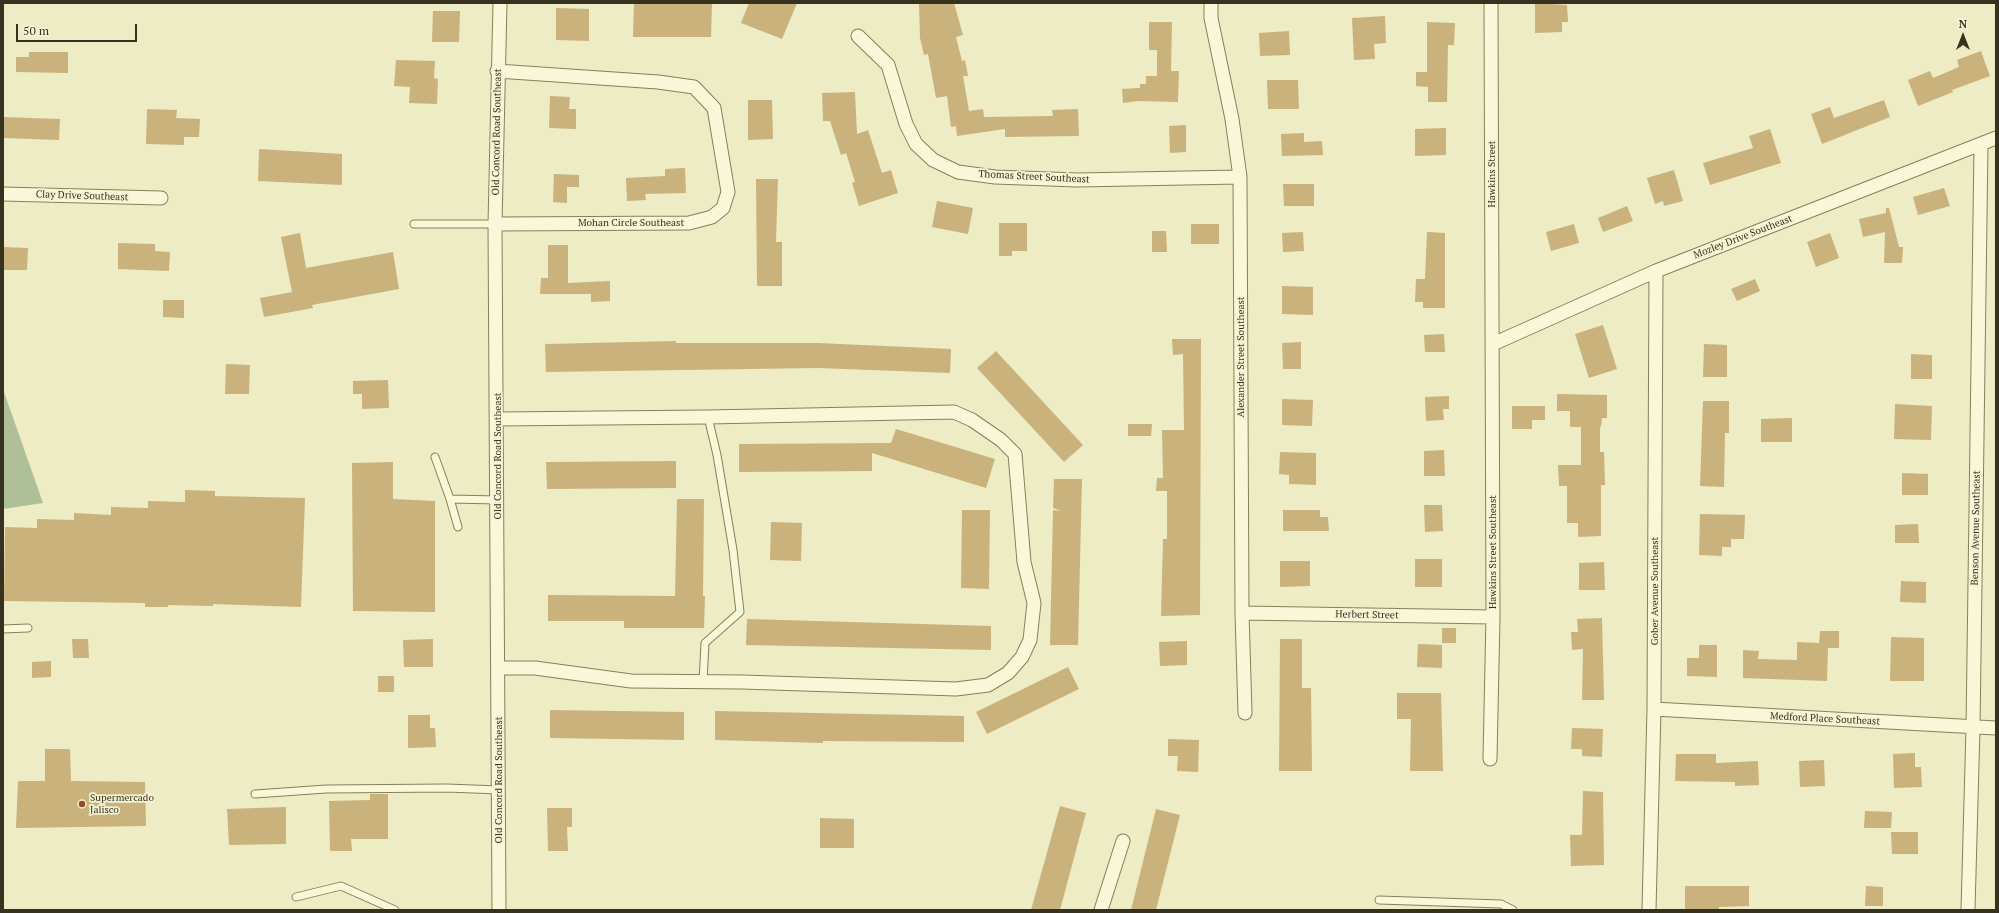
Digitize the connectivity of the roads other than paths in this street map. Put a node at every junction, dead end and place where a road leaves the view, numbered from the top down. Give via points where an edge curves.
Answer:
1 (500, 3) edge
2 (1211, 3) edge
3 (1491, 3) edge
4 (858, 36) dead end
5 (498, 71) junction
6 (1996, 138) edge
7 (1981, 145) junction
8 (1240, 177) junction
9 (3, 194) edge
10 (161, 198) dead end
11 (414, 224) dead end
12 (496, 224) junction
13 (1656, 271) junction
14 (1493, 344) junction
15 (708, 417) junction
16 (498, 419) junction
17 (435, 457) dead end
18 (450, 499) junction
19 (498, 500) junction
20 (458, 527) dead end
21 (1242, 613) junction
22 (1493, 617) junction
23 (28, 628) dead end
24 (3, 629) edge
25 (499, 668) junction
26 (703, 682) junction
27 (1654, 709) junction
28 (1245, 713) dead end
29 (1973, 728) junction
30 (1996, 728) edge
31 (1490, 759) dead end
32 (499, 790) junction
33 (255, 794) dead end
34 (1122, 841) dead end
35 (296, 897) dead end
36 (1379, 900) dead end
37 (395, 910) edge
38 (499, 910) edge
39 (1101, 910) edge
40 (1513, 910) edge
41 (1649, 910) edge
42 (1968, 910) edge

1 - 5 street, Old Concord Road Southeast
2 - 8 street, Alexander Street Southeast via 1211,18 1232,119
3 - 14 street, Hawkins Street
4 - 8 street, Thomas Street Southeast via 888,65 906,124 916,144 933,160 958,172 995,177 1077,180
5 - 12 street, Old Concord Road Southeast
5 - 12 street, Mohan Circle Southeast via 658,82 694,87 714,108 728,192 723,208 712,217 689,223
6 - 7 street, Mozley Drive Southeast
7 - 13 street, Mozley Drive Southeast
7 - 29 street, Benson Avenue Southeast
8 - 21 street, Alexander Street Southeast
9 - 10 street, Clay Drive Southeast
11 - 12 lane
12 - 16 street, Old Concord Road Southeast
13 - 14 street, Mozley Drive Southeast
13 - 27 street, Gober Avenue Southeast
14 - 22 street, Hawkins Street Southeast
15 - 16 street
15 - 26 lane via 733,550 740,612 705,643
15 - 26 street via 954,412 972,420 1001,440 1014,454 1024,562 1034,603 1030,640 1022,657 1008,673 988,685 956,688
16 - 19 street, Old Concord Road Southeast
17 - 18 lane
18 - 19 lane
18 - 20 lane
19 - 25 street, Old Concord Road Southeast
21 - 22 street, Herbert Street
21 - 28 street, Alexander Street Southeast
22 - 31 street, Hawkins Street Southeast
23 - 24 lane
25 - 26 street via 535,668 631,681
25 - 32 street, Old Concord Road Southeast
27 - 29 street, Medford Place Southeast
27 - 41 street, Gober Avenue Southeast
29 - 30 street, Medford Place Southeast
29 - 42 street, Benson Avenue Southeast
32 - 33 lane via 326,789
32 - 38 street, Old Concord Road Southeast
34 - 39 street
35 - 37 lane via 341,886
36 - 40 lane via 1501,904

